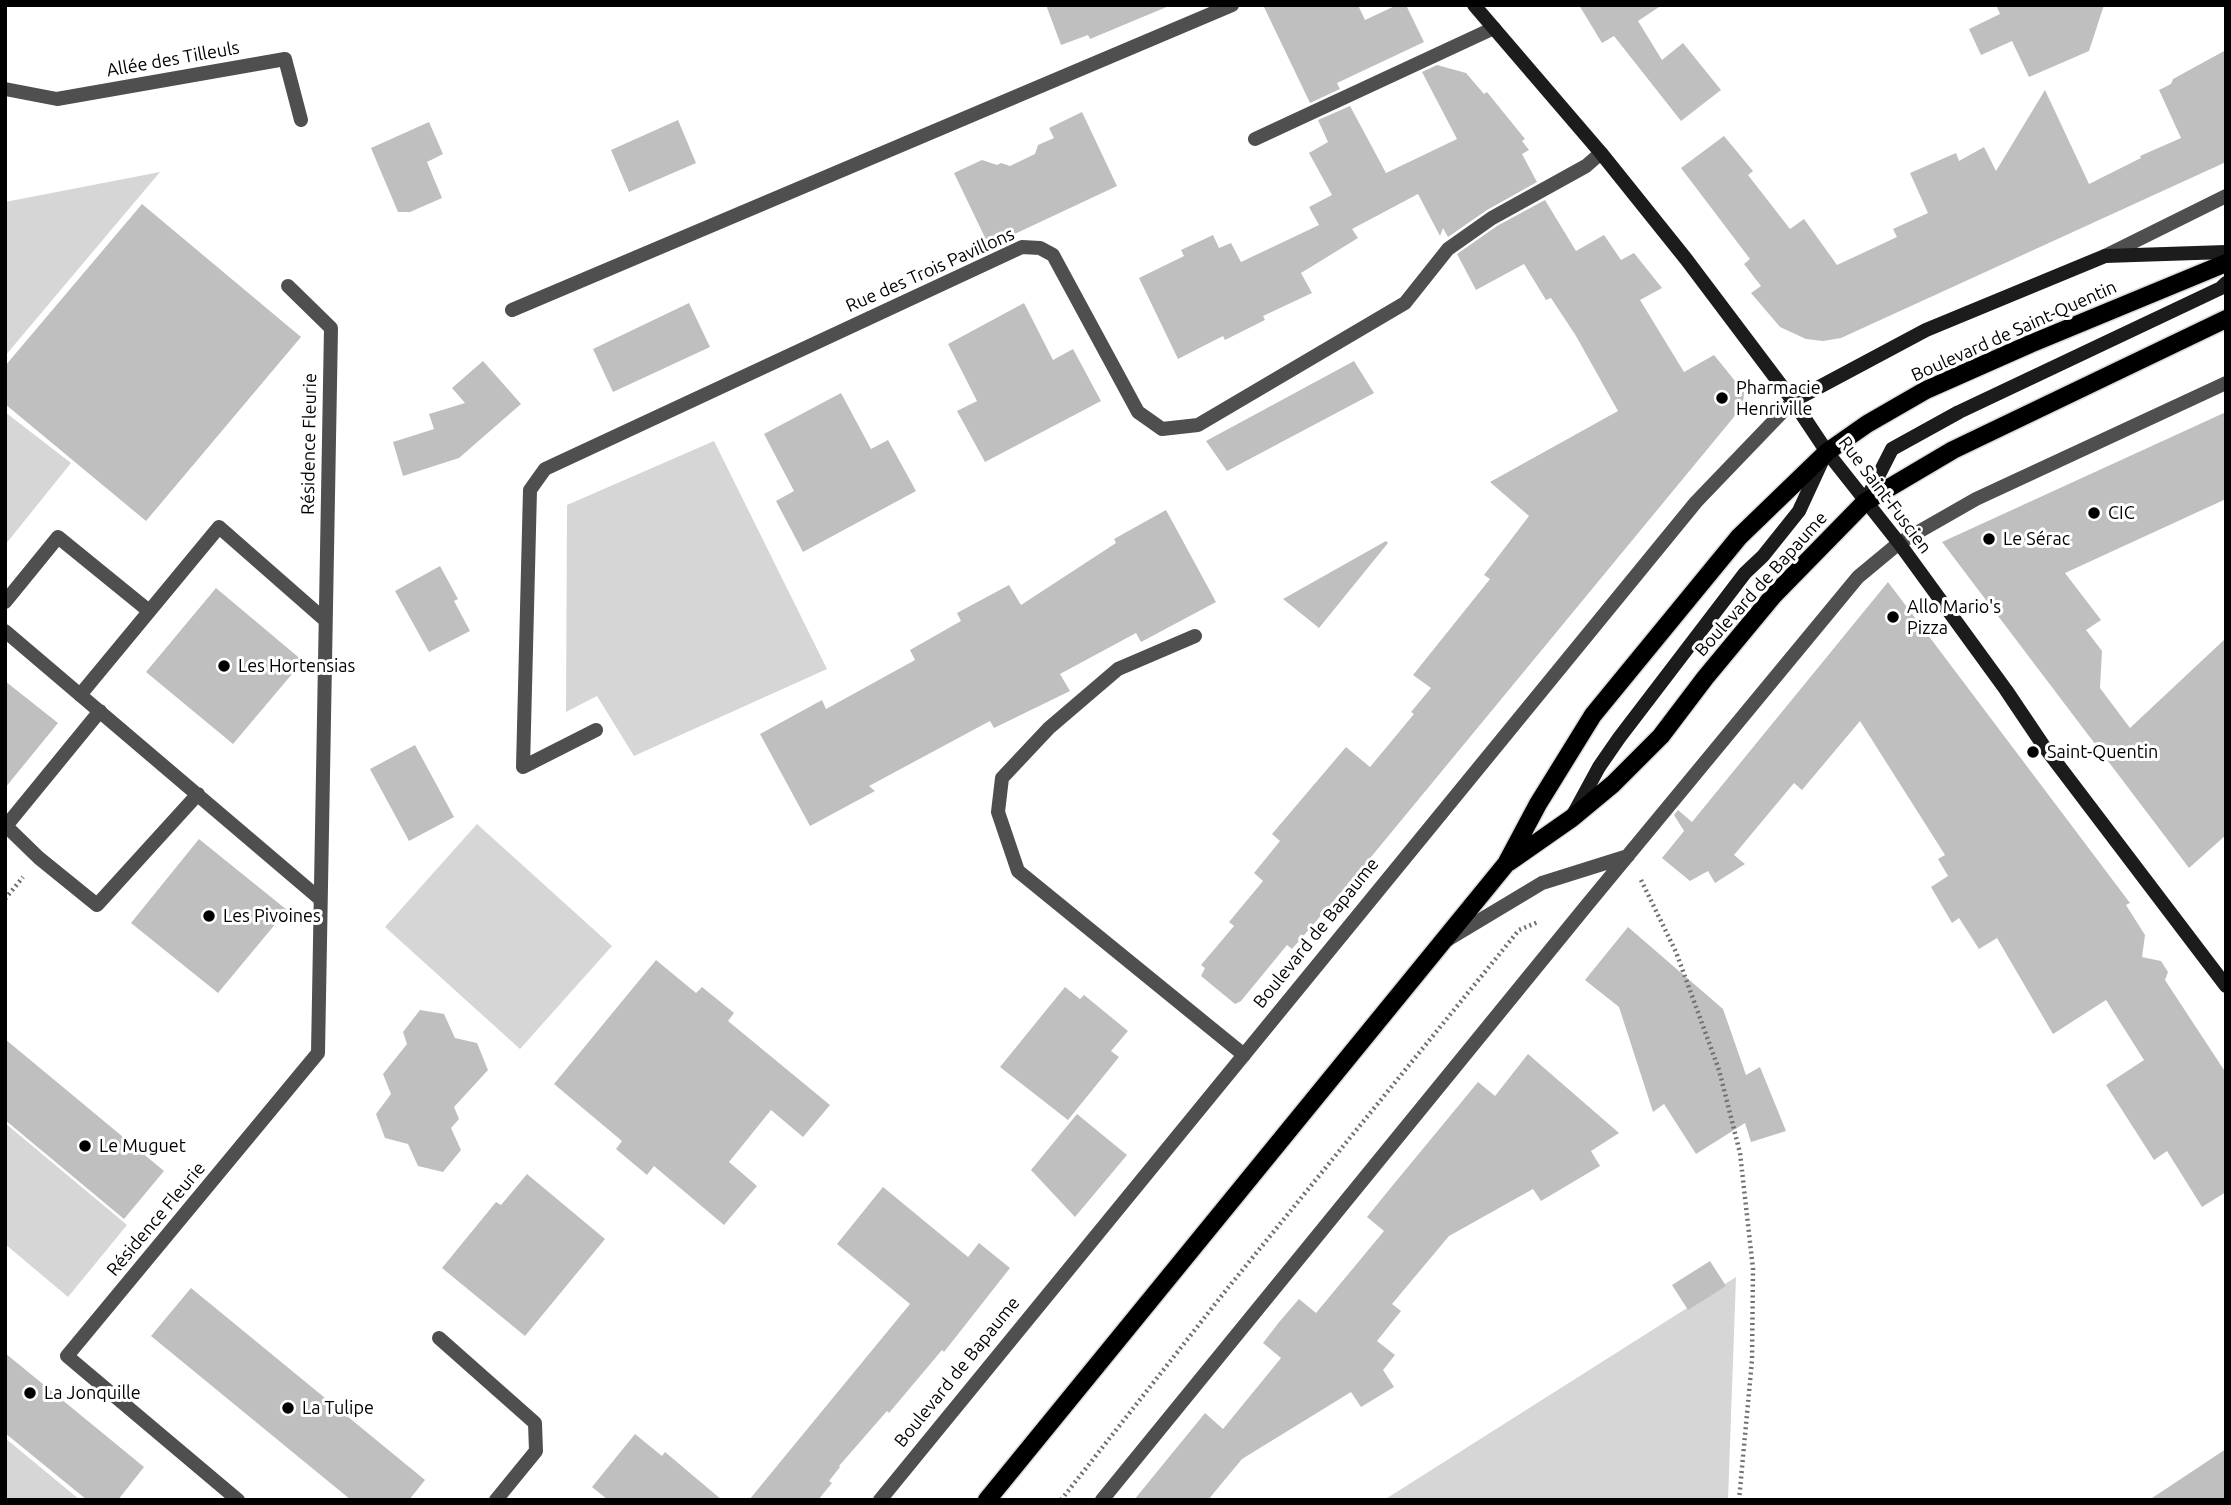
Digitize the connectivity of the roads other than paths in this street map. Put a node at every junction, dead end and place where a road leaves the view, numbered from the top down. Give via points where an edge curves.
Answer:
1 (1231, 5) edge
2 (1474, 5) edge
3 (1493, 28) junction
4 (5, 89) edge
5 (301, 120) dead end
6 (1255, 139) dead end
7 (1601, 153) junction
8 (2226, 196) edge
9 (2226, 252) edge
10 (2105, 256) junction
11 (2226, 264) edge
12 (2226, 283) edge
13 (288, 286) dead end
14 (512, 310) dead end
15 (2226, 319) edge
16 (2226, 383) edge
17 (1793, 401) junction
18 (1827, 452) junction
19 (1865, 502) junction
20 (1899, 542) junction
21 (5, 602) edge
22 (149, 611) junction
23 (325, 620) junction
24 (5, 631) edge
25 (1195, 636) dead end
26 (80, 695) junction
27 (100, 711) junction
28 (596, 730) dead end
29 (198, 794) junction
30 (1572, 818) junction
31 (1629, 856) junction
32 (1506, 864) junction
33 (320, 899) junction
34 (1438, 945) junction
35 (2226, 986) edge
36 (1244, 1055) junction
37 (439, 1338) dead end
38 (238, 1500) edge
39 (496, 1500) edge
40 (880, 1500) edge
41 (987, 1500) edge
42 (1102, 1500) edge

1 - 14 street
2 - 3 main road, Rue Saint-Fuscien
3 - 6 street
3 - 7 main road, Rue Saint-Fuscien
4 - 5 street, Allée des Tilleuls via 57,99 285,59
7 - 17 main road, Rue Saint-Fuscien
7 - 28 street, Rue des Trois Pavillons via 1448,249 1405,303 1198,425 1162,429 1138,412 1053,256 1040,248 1022,247 545,469 530,490 523,767
8 - 10 street, Boulevard de Saint-Quentin
9 - 10 main road
10 - 17 main road via 1926,330
11 - 18 main road, Boulevard de Saint-Quentin via 1946,380
12 - 19 main road via 1892,449
13 - 23 street, Résidence Fleurie via 331,328
15 - 19 main road via 1953,450
16 - 20 street via 1976,499
17 - 18 main road, Rue Saint-Fuscien
17 - 36 street, Boulevard de Bapaume via 1696,502
18 - 19 main road, Rue Saint-Fuscien
18 - 30 main road via 1799,512 1745,573 1619,738
18 - 32 main road, Boulevard de Bapaume via 1739,537 1593,715
19 - 20 main road, Rue Saint-Fuscien
19 - 30 main road, Boulevard de Bapaume via 1773,596 1661,736
20 - 31 street via 1858,577
20 - 35 main road, Rue Saint-Fuscien via 2043,745
21 - 22 street via 58,537
22 - 23 street via 219,527
22 - 26 street
23 - 33 street, Résidence Fleurie
24 - 26 street
25 - 36 street via 1118,669 1049,728 1002,778 998,812 1018,871
26 - 27 street
27 - 29 street
27 - 29 street via 6,827 39,858 97,905
29 - 33 street
30 - 32 main road, Boulevard de Bapaume
31 - 34 street via 1542,883
31 - 42 street
32 - 34 main road, Boulevard de Bapaume
33 - 38 street, Résidence Fleurie via 318,1053 68,1356
34 - 41 main road, Boulevard de Bapaume
36 - 40 street, Boulevard de Bapaume
37 - 39 street via 536,1423 536,1451

